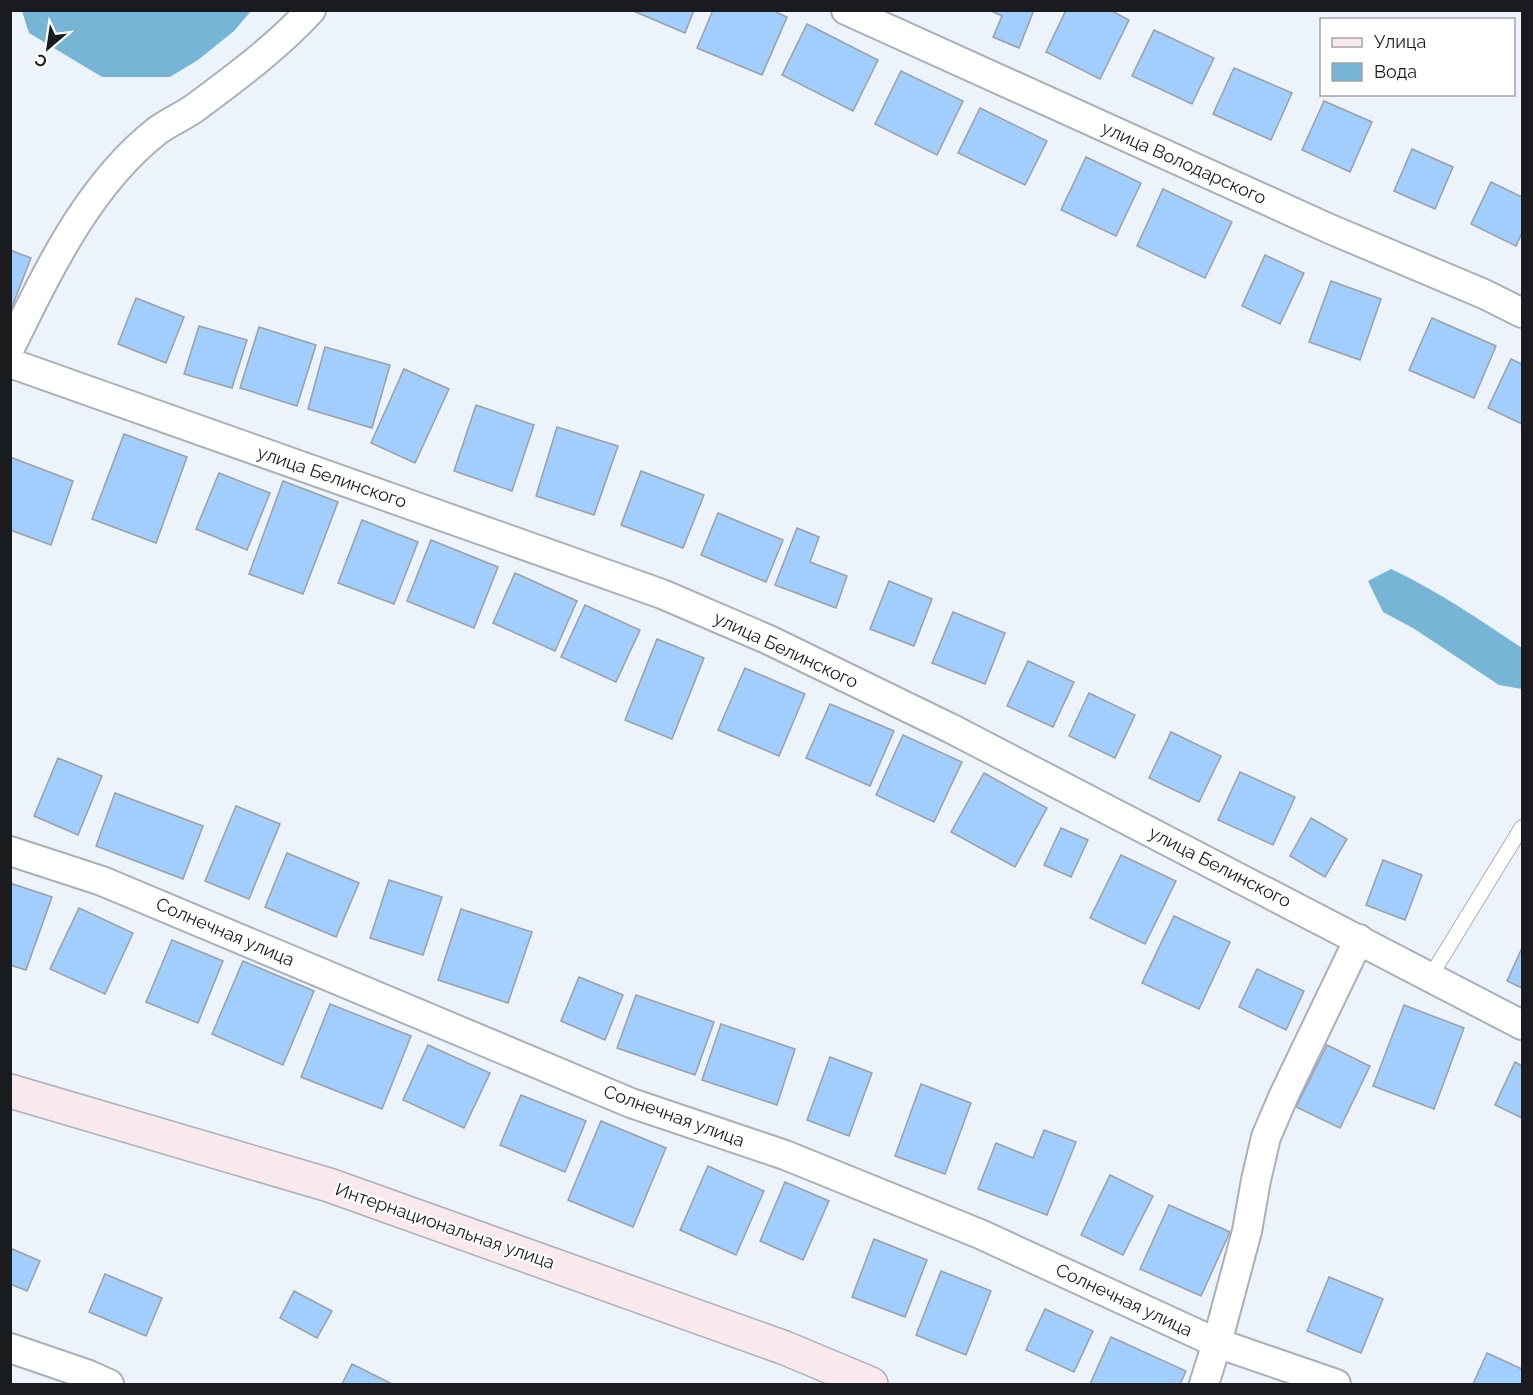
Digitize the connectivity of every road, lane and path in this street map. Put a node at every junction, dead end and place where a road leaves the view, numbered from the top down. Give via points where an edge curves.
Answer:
1 (310, 10) edge
2 (846, 10) edge
3 (1522, 313) edge
4 (10, 348) edge
5 (10, 363) edge
6 (1522, 827) edge
7 (10, 851) edge
8 (1359, 939) junction
9 (1431, 977) junction
10 (1522, 1025) edge
11 (10, 1091) edge
12 (1217, 1343) junction
13 (10, 1348) edge
14 (109, 1384) edge
15 (871, 1384) edge
16 (1204, 1384) edge
17 (1336, 1384) edge

1 - 4 street via 258,59 158,131 122,165 90,204 67,241
2 - 3 street, улица Володарского
5 - 8 street, улица Белинского via 662,594 758,635 952,729
6 - 9 lane
7 - 12 street, Солнечная улица via 102,881 632,1103 785,1155 969,1230
8 - 9 street, улица Белинского
8 - 12 street via 1266,1137 1247,1232
9 - 10 street, улица Белинского
11 - 15 main road, Интернациональная улица via 329,1185 785,1348
12 - 16 street
12 - 17 street, Солнечная улица
13 - 14 street

